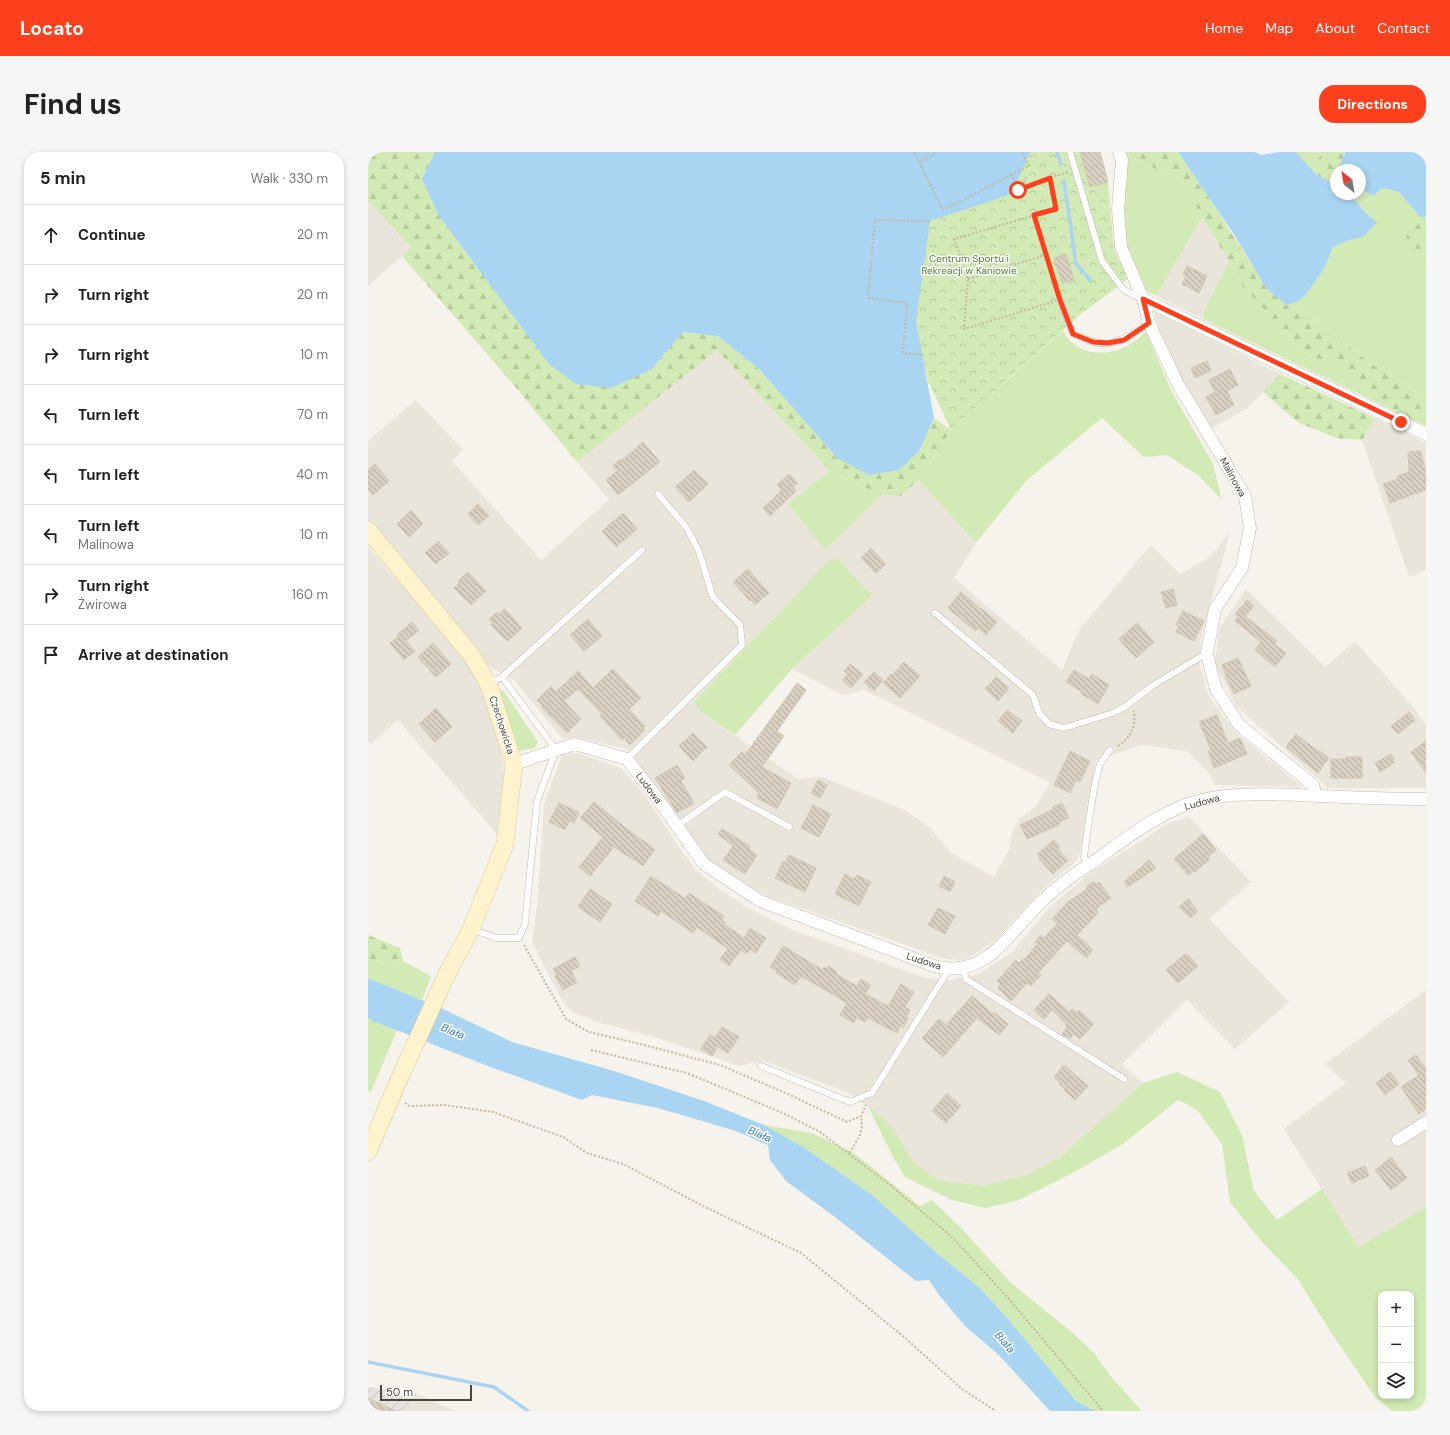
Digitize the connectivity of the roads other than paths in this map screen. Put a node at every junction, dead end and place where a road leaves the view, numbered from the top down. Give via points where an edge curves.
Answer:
1 (1070, 152) edge
2 (1119, 152) edge
3 (1143, 299) junction
4 (1060, 300) road end
5 (1149, 323) junction
6 (1426, 434) edge
7 (658, 494) dead end
8 (368, 530) edge
9 (642, 550) dead end
10 (935, 613) dead end
11 (1207, 653) junction
12 (495, 681) junction
13 (556, 750) junction
14 (1110, 750) road end
15 (627, 759) junction
16 (514, 764) junction
17 (1316, 796) junction
18 (1426, 799) edge
19 (677, 826) junction
20 (789, 827) dead end
21 (1088, 865) junction
22 (471, 929) junction
23 (963, 967) junction
24 (949, 969) junction
25 (761, 1066) dead end
26 (1124, 1079) dead end
27 (1426, 1122) edge
28 (1398, 1140) dead end
29 (368, 1152) edge

1 - 3 lane via 1102,261 1124,290
2 - 3 street, Malinowa via 1122,160 1118,209 1121,247
3 - 5 street, Malinowa
3 - 6 street
4 - 5 lane via 1073,334 1093,342 1124,340
5 - 11 street, Malinowa via 1178,384 1245,496 1250,528 1242,568 1215,609
7 - 15 lane via 686,527 698,549 713,597 740,625 742,644
8 - 12 street, Czechowicka
9 - 12 lane
10 - 11 lane via 1033,695 1039,714 1049,724 1064,728 1113,713
11 - 17 street, Malinowa via 1216,689 1239,725 1313,785
12 - 13 lane
12 - 16 street, Czechowicka
13 - 15 street via 575,744
13 - 16 street
13 - 22 lane via 537,801 525,924 519,938 496,938
14 - 21 lane via 1100,764 1095,783 1084,857
15 - 19 street, Ludowa
16 - 22 street, Czechowicka via 505,844
17 - 18 street, Ludowa
17 - 21 street, Ludowa via 1255,794 1193,802 1154,820
19 - 20 lane via 725,792
19 - 24 street, Ludowa via 704,864 760,901 934,966
21 - 23 street, Ludowa via 1045,898 992,954 976,964
22 - 29 street, Czechowicka via 447,974
23 - 24 street, Ludowa
23 - 26 lane via 966,979
24 - 25 lane via 872,1093 850,1102
27 - 28 street

